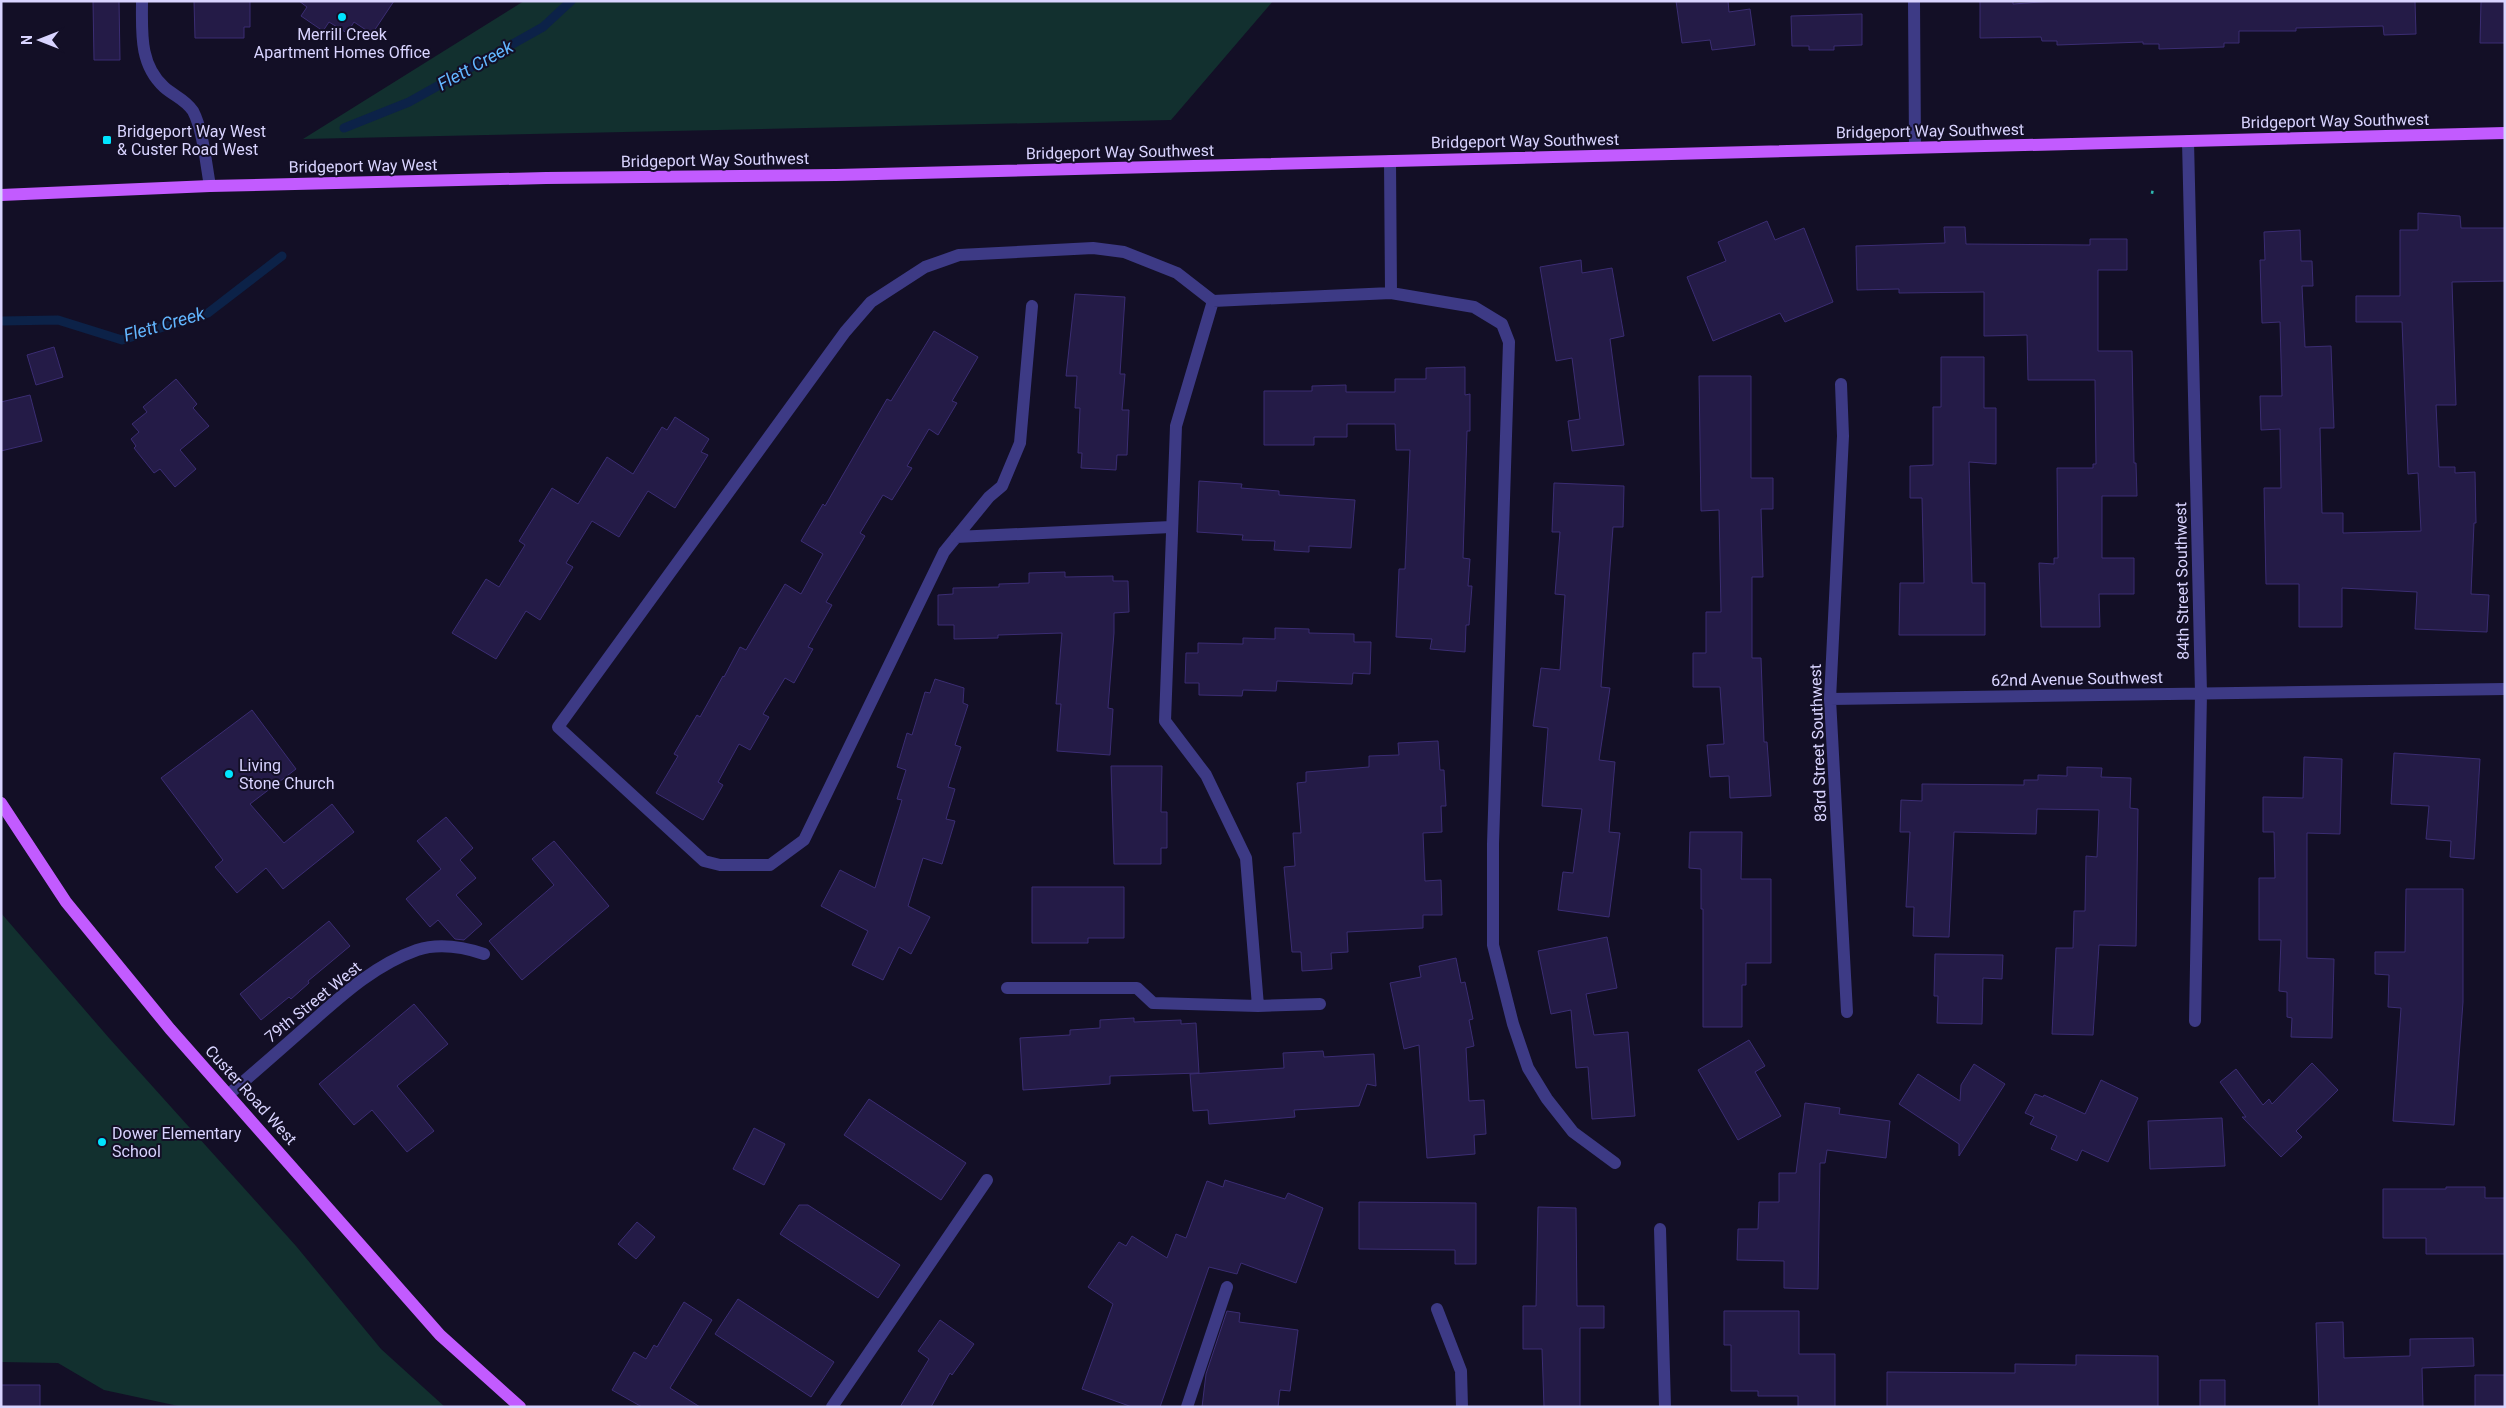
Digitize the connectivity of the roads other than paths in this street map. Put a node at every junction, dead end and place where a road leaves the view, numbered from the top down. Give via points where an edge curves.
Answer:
1 (142, 1) edge
2 (1914, 1) edge
3 (2505, 133) edge
4 (2188, 141) junction
5 (1915, 147) junction
6 (1390, 161) junction
7 (546, 178) joint
8 (210, 186) junction
9 (1, 195) edge
10 (1391, 293) junction
11 (1213, 301) junction
12 (1032, 306) dead end
13 (1841, 384) dead end
14 (1171, 527) junction
15 (956, 537) junction
16 (2505, 689) edge
17 (2201, 693) junction
18 (1830, 699) junction
19 (1, 803) edge
20 (484, 954) dead end
21 (1007, 988) dead end
22 (1320, 1004) dead end
23 (1258, 1006) junction
24 (1847, 1012) dead end
25 (2195, 1020) dead end
26 (229, 1094) junction
27 (1615, 1163) dead end
28 (987, 1180) dead end
29 (1660, 1229) dead end
30 (1227, 1287) dead end
31 (1437, 1309) dead end
32 (520, 1407) edge
33 (832, 1407) edge
34 (1187, 1407) edge
35 (1462, 1407) edge
36 (1665, 1407) edge

1 - 8 street via 143,52 151,73 165,88 183,98 193,112
2 - 5 street
3 - 4 main road, Bridgeport Way Southwest
4 - 5 main road, Bridgeport Way Southwest
4 - 17 street, 84th Street Southwest
5 - 6 main road, Bridgeport Way Southwest
6 - 7 main road, Bridgeport Way Southwest via 836,175
6 - 10 street
7 - 8 main road, Bridgeport Way West
8 - 9 main road, Bridgeport Way West
10 - 11 street
10 - 27 street via 1474,308 1502,324 1509,342 1493,844 1493,945 1528,1068 1573,1132
11 - 14 street via 1176,426
11 - 15 street via 1177,273 1124,252 1093,248 959,255 924,267 871,302 845,332 558,727 704,861 770,864 804,840 944,552
12 - 15 street via 1020,443 1002,486
13 - 18 street, 83rd Street Southwest via 1843,436
14 - 15 street
14 - 23 street via 1165,721 1206,775 1246,858
16 - 17 street, 62nd Avenue Southwest
17 - 18 street, 62nd Avenue Southwest
17 - 25 street, 84th Street Southwest
18 - 24 street, 83rd Street Southwest
19 - 26 main road, Custer Road West via 91,934
20 - 26 street, 79th Street West via 441,946 418,950 390,963 350,988
21 - 23 street via 1137,988 1153,1003
22 - 23 street
26 - 32 main road, Custer Road West via 440,1335
28 - 33 street
29 - 36 street
30 - 34 street
31 - 35 street via 1461,1371

